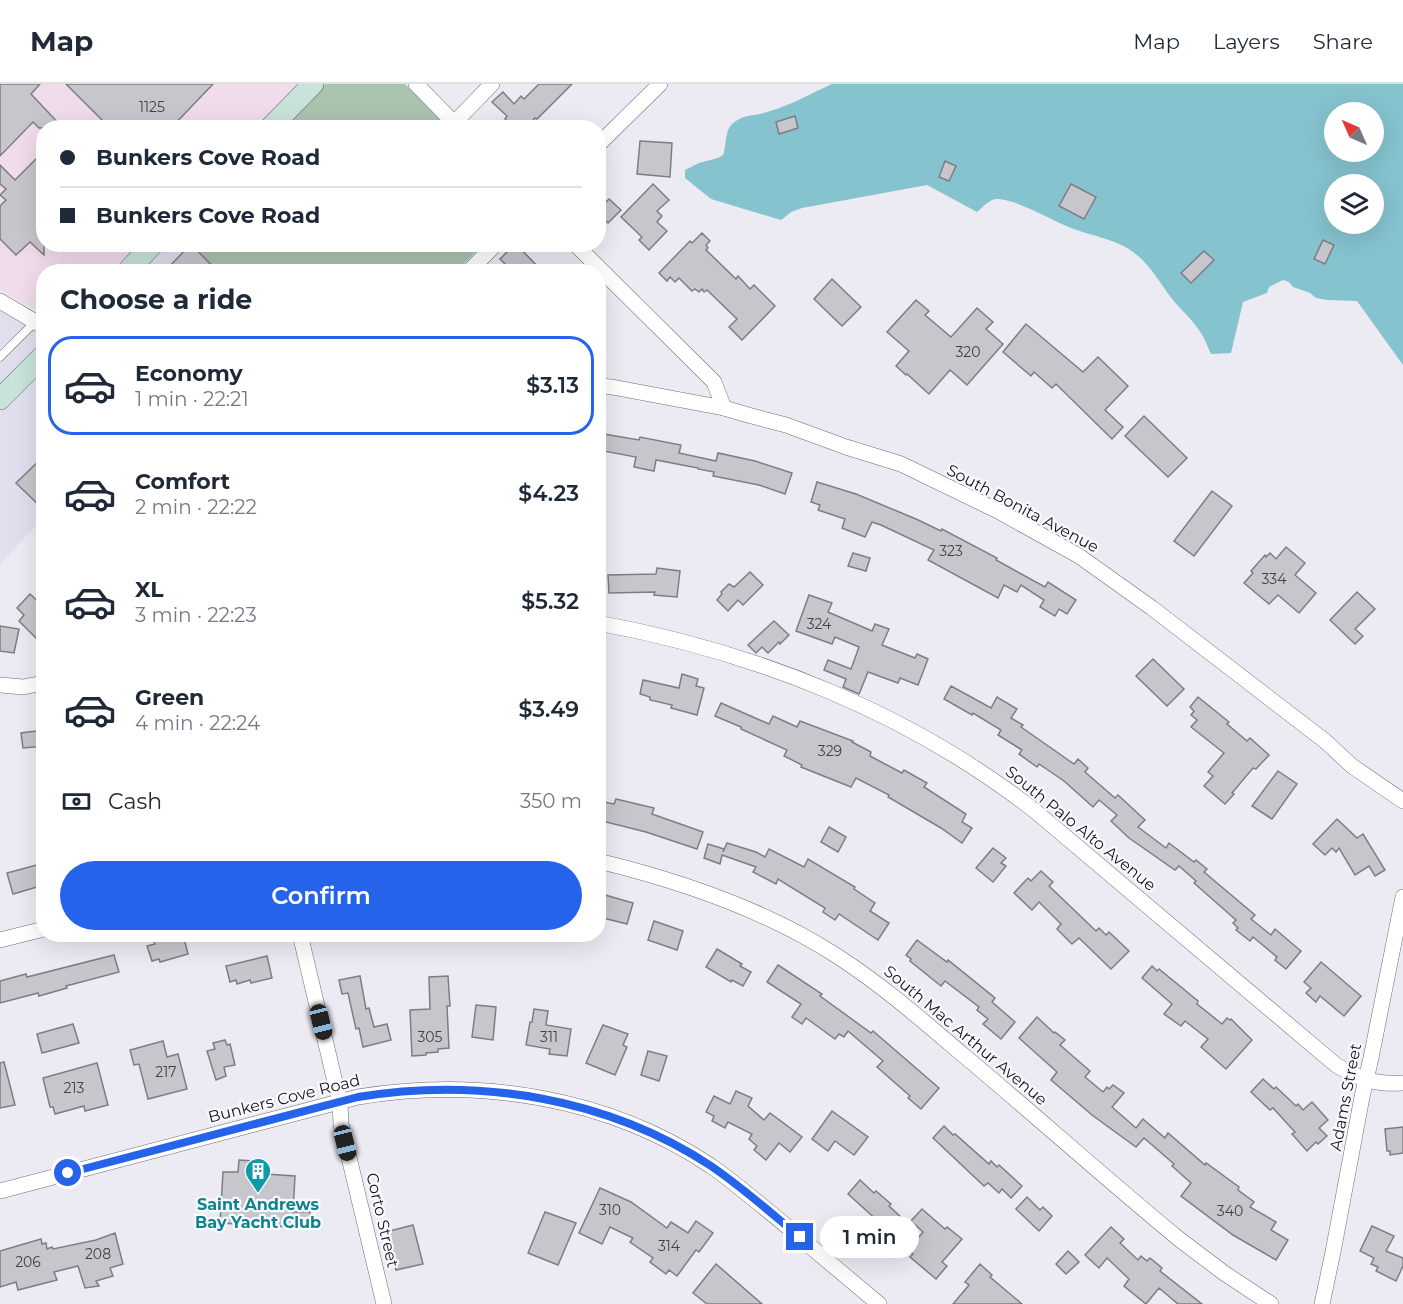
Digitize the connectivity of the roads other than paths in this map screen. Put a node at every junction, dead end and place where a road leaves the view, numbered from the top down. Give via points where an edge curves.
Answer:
1 (313, 84) edge
2 (416, 84) edge
3 (492, 84) edge
4 (660, 84) edge
5 (278, 120) edge
6 (451, 120) edge
7 (460, 120) edge
8 (606, 137) edge
9 (146, 252) edge
10 (488, 252) edge
11 (583, 252) edge
12 (134, 264) edge
13 (476, 264) edge
14 (595, 264) edge
15 (606, 275) edge
16 (0, 302) edge
17 (36, 322) edge
18 (36, 327) edge
19 (0, 357) edge
20 (36, 363) edge
21 (606, 387) edge
22 (0, 399) edge
23 (724, 408) junction
24 (606, 625) edge
25 (0, 685) edge
26 (36, 685) edge
27 (1403, 801) edge
28 (606, 863) edge
29 (1403, 897) edge
30 (36, 930) edge
31 (0, 940) edge
32 (302, 942) edge
33 (1366, 1080) junction
34 (1403, 1083) edge
35 (340, 1102) junction
36 (0, 1191) edge
37 (384, 1304) edge
38 (879, 1304) edge
39 (1271, 1304) edge
40 (1322, 1304) edge

1 - 5 street
2 - 6 street
3 - 7 street
4 - 8 street
9 - 12 street
10 - 13 street
11 - 14 street
15 - 23 street via 714,382
16 - 17 street
18 - 19 lane
20 - 22 street
21 - 23 street, South Bonita Avenue
23 - 27 street, South Bonita Avenue via 901,464 1079,556
24 - 33 street, South Palo Alto Avenue via 708,647 776,670 868,708 941,747 1035,811 1322,1054
25 - 26 street
28 - 39 street, South Mac Arthur Avenue via 733,903 837,956 901,1003 1179,1239
29 - 33 street, Adams Street
30 - 31 street
32 - 35 street, Corto Street
33 - 34 street, South Palo Alto Avenue
33 - 40 street, Adams Street
35 - 36 street, Bunkers Cove Road
35 - 37 street, Corto Street via 341,1124
35 - 38 street, Bunkers Cove Road via 411,1090 471,1089 539,1098 625,1122 676,1146 723,1175

